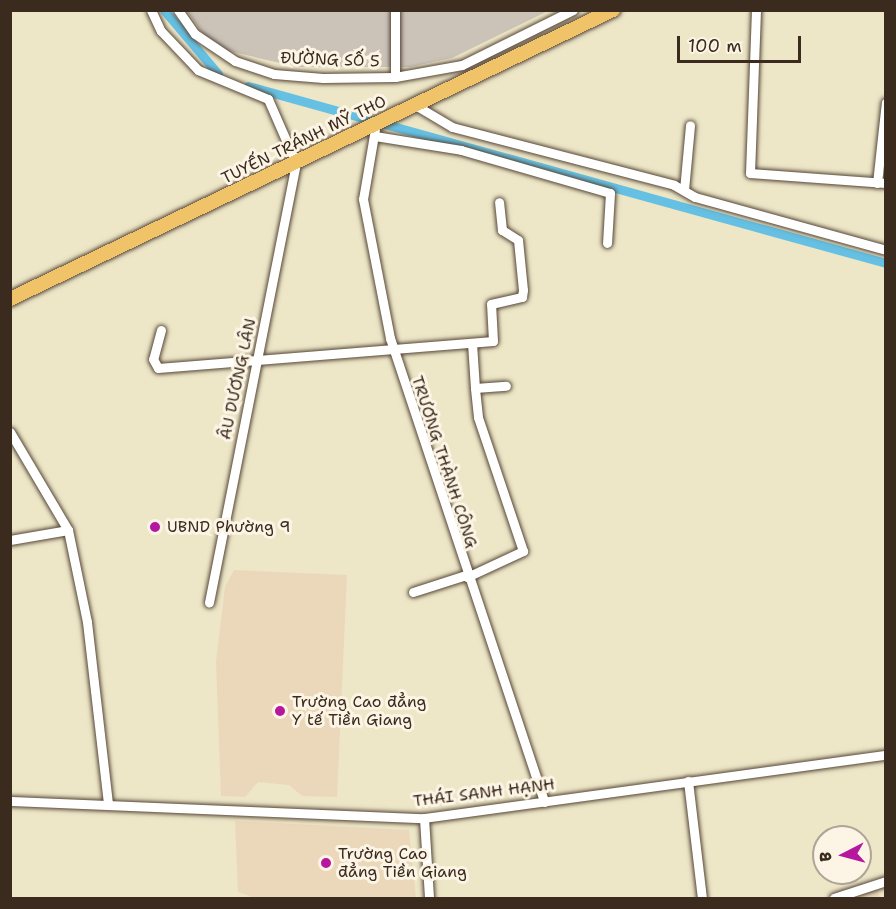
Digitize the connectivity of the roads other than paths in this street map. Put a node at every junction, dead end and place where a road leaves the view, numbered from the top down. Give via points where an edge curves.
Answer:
1 (151, 10) edge
2 (178, 10) edge
3 (395, 10) edge
4 (573, 10) edge
5 (613, 10) edge
6 (756, 10) edge
7 (484, 63) junction
8 (395, 77) junction
9 (885, 102) edge
10 (413, 106) junction
11 (690, 125) dead end
12 (377, 127) junction
13 (296, 163) junction
14 (881, 183) edge
15 (684, 190) junction
16 (499, 202) dead end
17 (607, 243) dead end
18 (885, 250) edge
19 (10, 299) edge
20 (161, 330) dead end
21 (472, 343) junction
22 (393, 351) junction
23 (257, 362) junction
24 (506, 386) dead end
25 (476, 388) junction
26 (10, 432) edge
27 (68, 530) junction
28 (10, 540) edge
29 (466, 576) junction
30 (413, 592) dead end
31 (209, 602) dead end
32 (885, 755) edge
33 (688, 781) junction
34 (10, 801) edge
35 (544, 802) junction
36 (108, 803) junction
37 (424, 818) junction
38 (885, 881) edge
39 (429, 898) edge
40 (702, 898) edge
41 (834, 898) edge

1 - 13 street via 168,40 198,70 268,99
2 - 8 street, ĐƯỜNG SỐ 5 via 195,34 220,53 258,69 323,78
3 - 8 street
4 - 7 street, ĐƯỜNG SỐ 5
5 - 7 highway, TUYẾN TRÁNH MỸ THO
6 - 14 street via 750,173
7 - 8 street, ĐƯỜNG SỐ 5
7 - 10 highway, TUYẾN TRÁNH MỸ THO
9 - 14 street
10 - 12 highway, TUYẾN TRÁNH MỸ THO
10 - 15 street via 452,127
11 - 15 street
12 - 13 highway, TUYẾN TRÁNH MỸ THO
12 - 17 street via 610,193
12 - 22 street, TRƯƠNG THÀNH CÔNG via 363,200
13 - 19 highway, TUYẾN TRÁNH MỸ THO
13 - 23 street, ÂU DƯƠNG LÂN
15 - 18 street
16 - 21 street via 502,230 518,240 522,297 493,302 494,341
20 - 23 street via 153,359 158,368
21 - 22 street
21 - 25 street
22 - 23 street
22 - 29 street, TRƯƠNG THÀNH CÔNG
23 - 31 street, ÂU DƯƠNG LÂN
24 - 25 street
25 - 29 street via 484,435 524,548 501,565
26 - 27 street
27 - 28 street
27 - 36 street via 87,622
29 - 30 street
29 - 35 street, TRƯƠNG THÀNH CÔNG
32 - 33 street, THÁI SANH HẠNH
33 - 35 street, THÁI SANH HẠNH
33 - 40 street
34 - 36 street, THÁI SANH HẠNH
35 - 37 street, THÁI SANH HẠNH
36 - 37 street, THÁI SANH HẠNH
37 - 39 street
38 - 41 street

